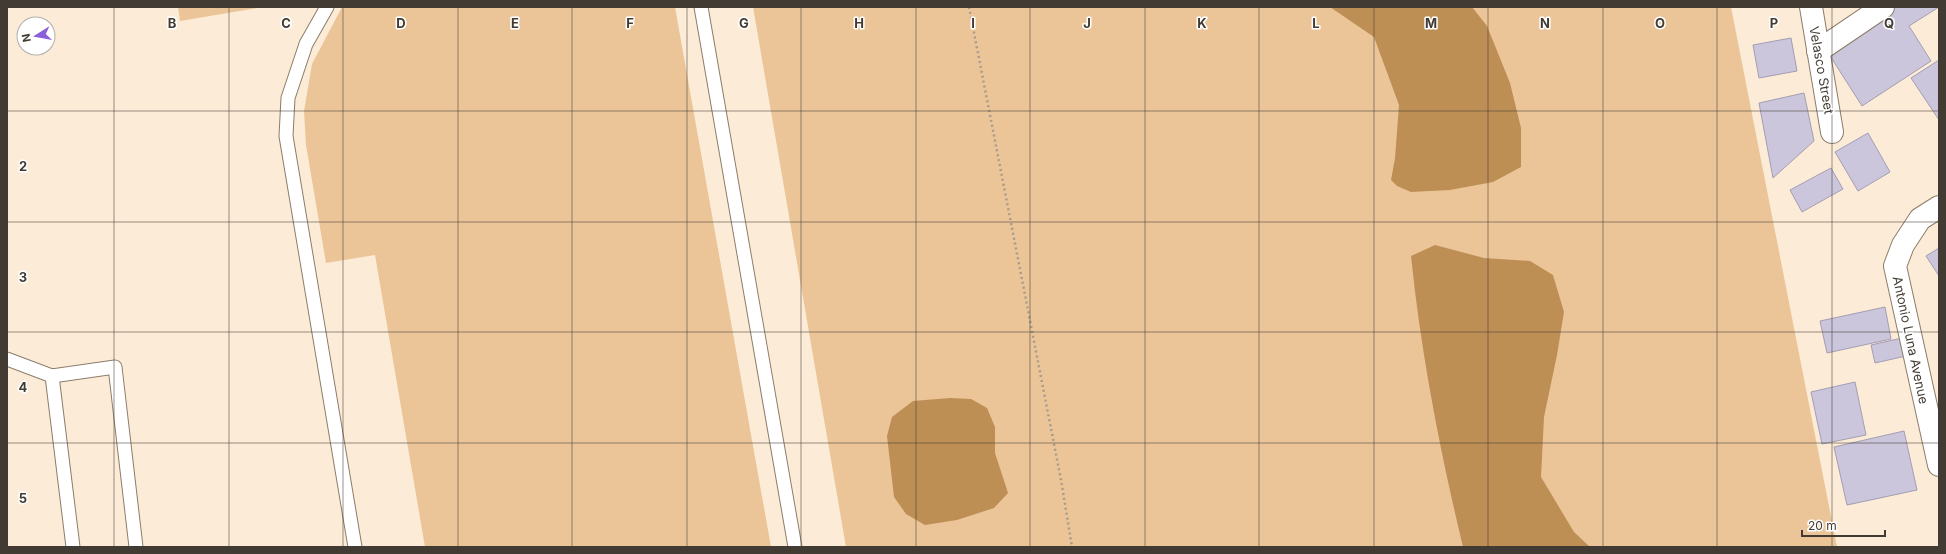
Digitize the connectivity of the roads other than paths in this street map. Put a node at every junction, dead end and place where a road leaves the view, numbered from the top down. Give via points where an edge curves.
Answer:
1 (327, 7) edge
2 (700, 7) edge
3 (1811, 7) edge
4 (1883, 7) edge
5 (1818, 51) junction
6 (1832, 132) dead end
7 (1939, 207) edge
8 (7, 359) edge
9 (52, 376) junction
10 (1939, 462) edge
11 (73, 547) edge
12 (136, 547) edge
13 (355, 547) edge
14 (795, 547) edge

1 - 13 lane via 306,44 288,98 286,136
2 - 14 lane
3 - 5 street, Velasco Street
4 - 5 street
5 - 6 street, Velasco Street
7 - 10 street, Antonio Luna Avenue via 1920,219 1903,245 1895,266
8 - 9 lane
9 - 11 lane
9 - 12 lane via 116,367

